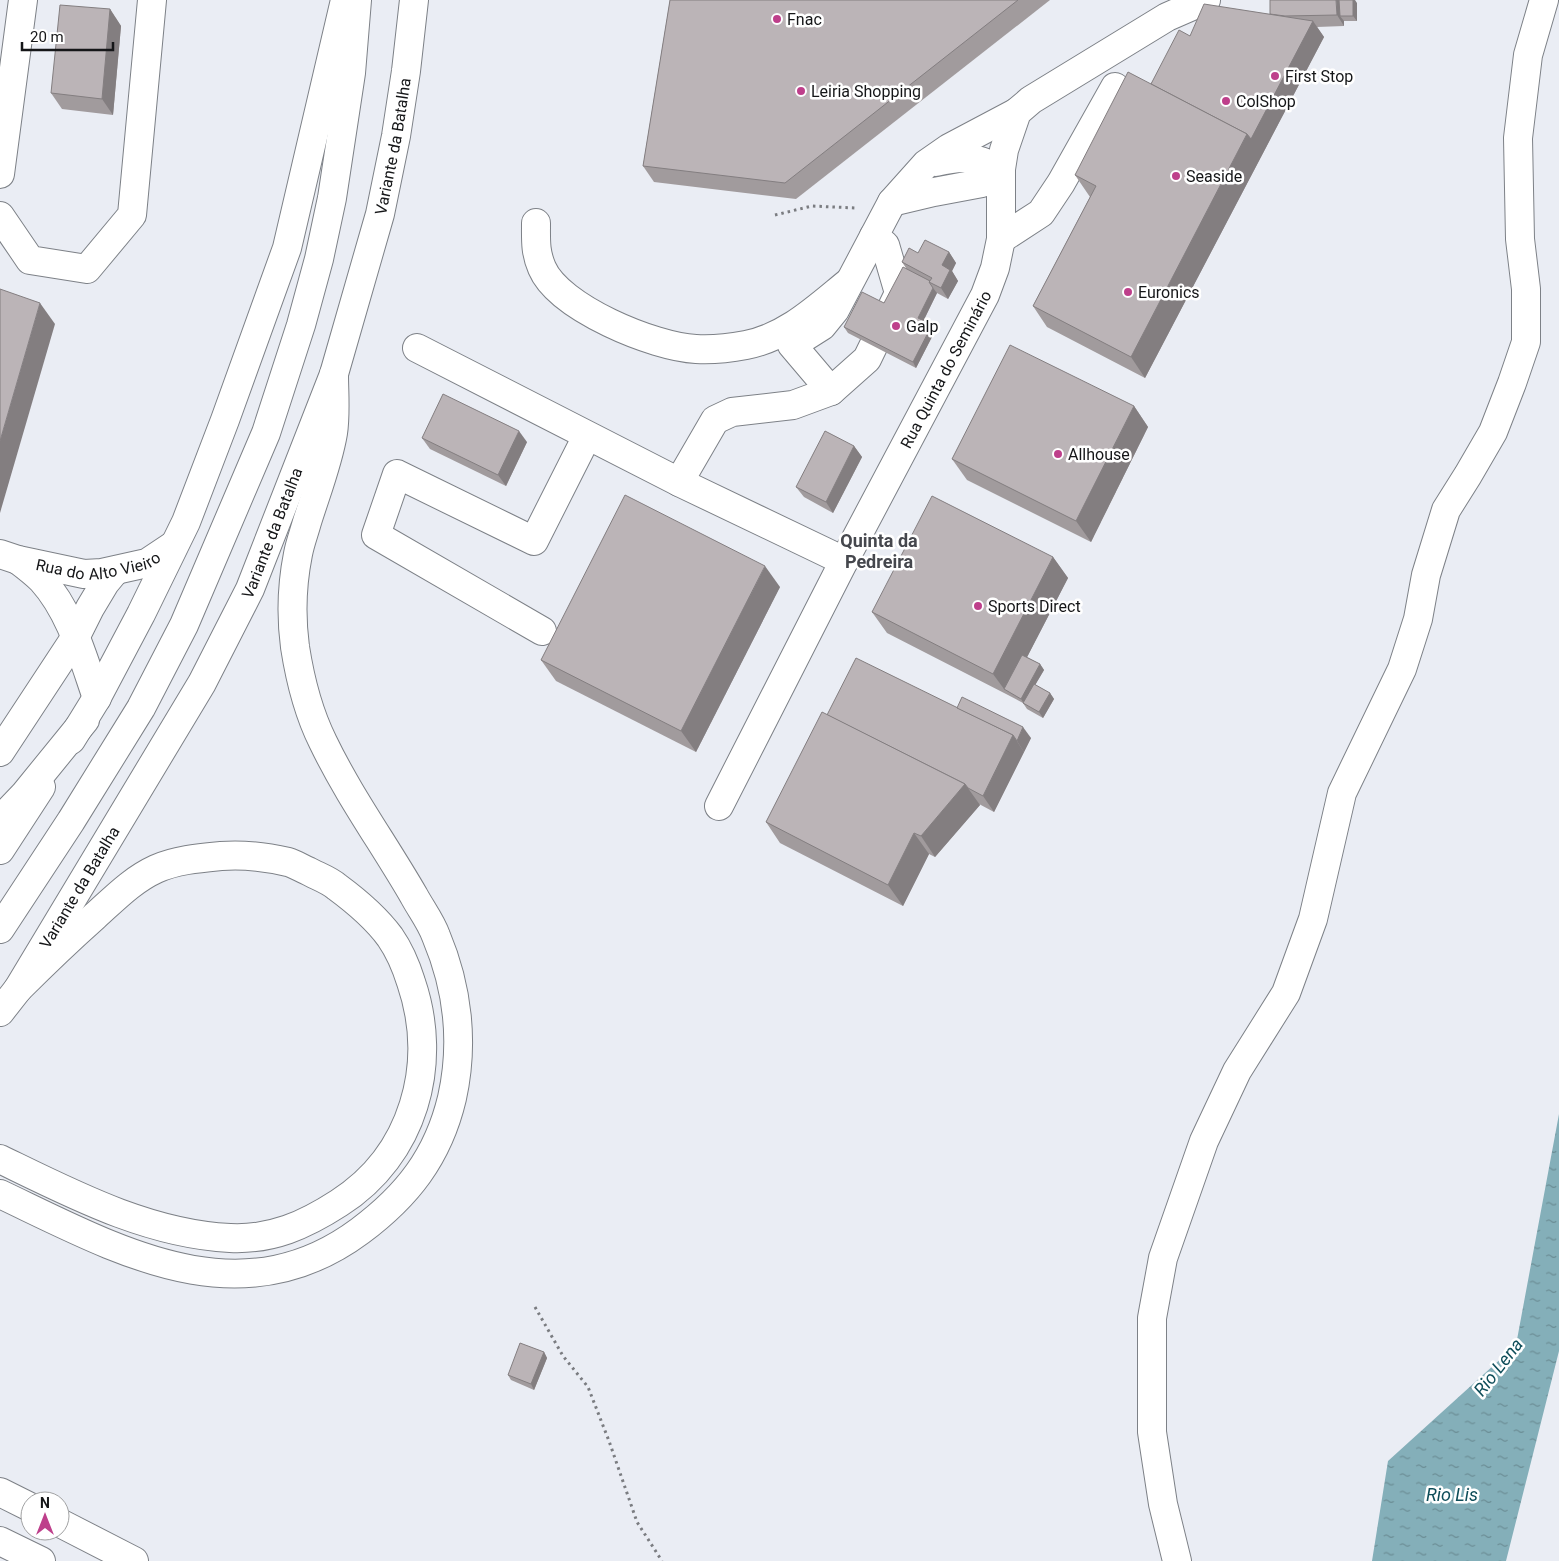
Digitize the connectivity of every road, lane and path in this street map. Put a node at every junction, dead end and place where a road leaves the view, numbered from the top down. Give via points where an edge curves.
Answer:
1 (23, 0) edge
2 (152, 0) edge
3 (345, 0) edge
4 (356, 0) edge
5 (414, 0) edge
6 (1206, 0) edge
7 (1544, 0) edge
8 (1115, 87) dead end
9 (1017, 112) junction
10 (926, 164) junction
11 (1001, 169) junction
12 (0, 174) edge
13 (892, 202) junction
14 (860, 208) dead end
15 (0, 216) edge
16 (775, 216) dead end
17 (536, 223) dead end
18 (874, 236) junction
19 (1001, 239) junction
20 (849, 282) junction
21 (418, 348) dead end
22 (334, 374) junction
23 (831, 391) junction
24 (587, 436) junction
25 (679, 482) junction
26 (174, 545) junction
27 (9, 557) edge
28 (844, 560) junction
29 (115, 571) junction
30 (542, 631) dead end
31 (75, 638) junction
32 (91, 709) junction
33 (0, 752) edge
34 (719, 806) dead end
35 (0, 820) edge
36 (0, 850) edge
37 (0, 929) edge
38 (18, 989) junction
39 (0, 1012) edge
40 (0, 1159) edge
41 (0, 1194) edge
42 (535, 1307) dead end
43 (0, 1492) edge
44 (20, 1502) edge
45 (70, 1528) edge
46 (0, 1541) edge
47 (41, 1561) edge
48 (134, 1561) edge
49 (662, 1561) edge
50 (1178, 1561) edge

1 - 12 main road
2 - 15 main road via 132,216 87,268 30,260
3 - 26 main road via 287,248 222,429
4 - 37 main road via 351,72 332,198 301,325 266,433 184,625 140,708
5 - 22 main road, Variante da Batalha via 398,127 380,214
6 - 9 main road via 1167,17 1031,100
7 - 50 main road via 1528,55 1518,138 1526,342 1492,432 1446,510 1402,669 1342,793 1314,919 1286,993 1237,1071 1204,1141 1163,1258 1152,1318 1152,1432 1163,1504
8 - 19 main road via 1041,213
9 - 10 main road
9 - 11 main road, Rua Quinta do Seminário
10 - 11 main road via 969,157
10 - 13 main road
11 - 13 main road via 982,183
11 - 19 main road, Rua Quinta do Seminário
13 - 18 main road
14 - 16 path via 812,206
17 - 20 main road via 535,248 543,270 554,285 598,316 629,332 664,344 696,349 747,345 797,324
18 - 20 main road
18 - 23 main road via 885,245 899,293 867,359
19 - 28 main road, Rua Quinta do Seminário via 985,295
20 - 23 main road via 835,310 822,326 792,345
21 - 24 main road
22 - 38 main road, Variante da Batalha via 250,589 226,638 164,748
22 - 41 main road via 334,431 298,553 293,612 295,644 309,709 322,740 365,818 435,932 446,962 459,1028 458,1056 454,1090 438,1143 421,1170 382,1215 327,1251 276,1270 217,1273 175,1267 92,1238
23 - 25 main road via 793,405 732,412 716,420
24 - 25 main road
24 - 30 main road via 534,541 397,474 376,535
25 - 28 main road
26 - 29 main road, Rua do Alto Vieiro via 147,563
26 - 32 main road
27 - 29 main road, Rua do Alto Vieiro via 84,574
27 - 31 main road, Rua do Alto Vieiro via 41,580 54,596
28 - 34 main road, Rua Quinta do Seminário
29 - 31 main road
31 - 32 main road, Rua do Alto Vieiro
31 - 33 main road
32 - 35 main road via 24,796
32 - 36 main road
38 - 39 main road, Variante da Batalha
38 - 40 main road via 124,889 157,868 195,858 240,855 290,863 336,885 389,936 405,963 414,992 421,1018 423,1058 417,1096 405,1127 371,1176 350,1196 328,1210 302,1225 268,1236 231,1238 148,1224
42 - 49 path via 563,1356 588,1387 638,1522
43 - 44 main road
45 - 48 main road
46 - 47 main road

